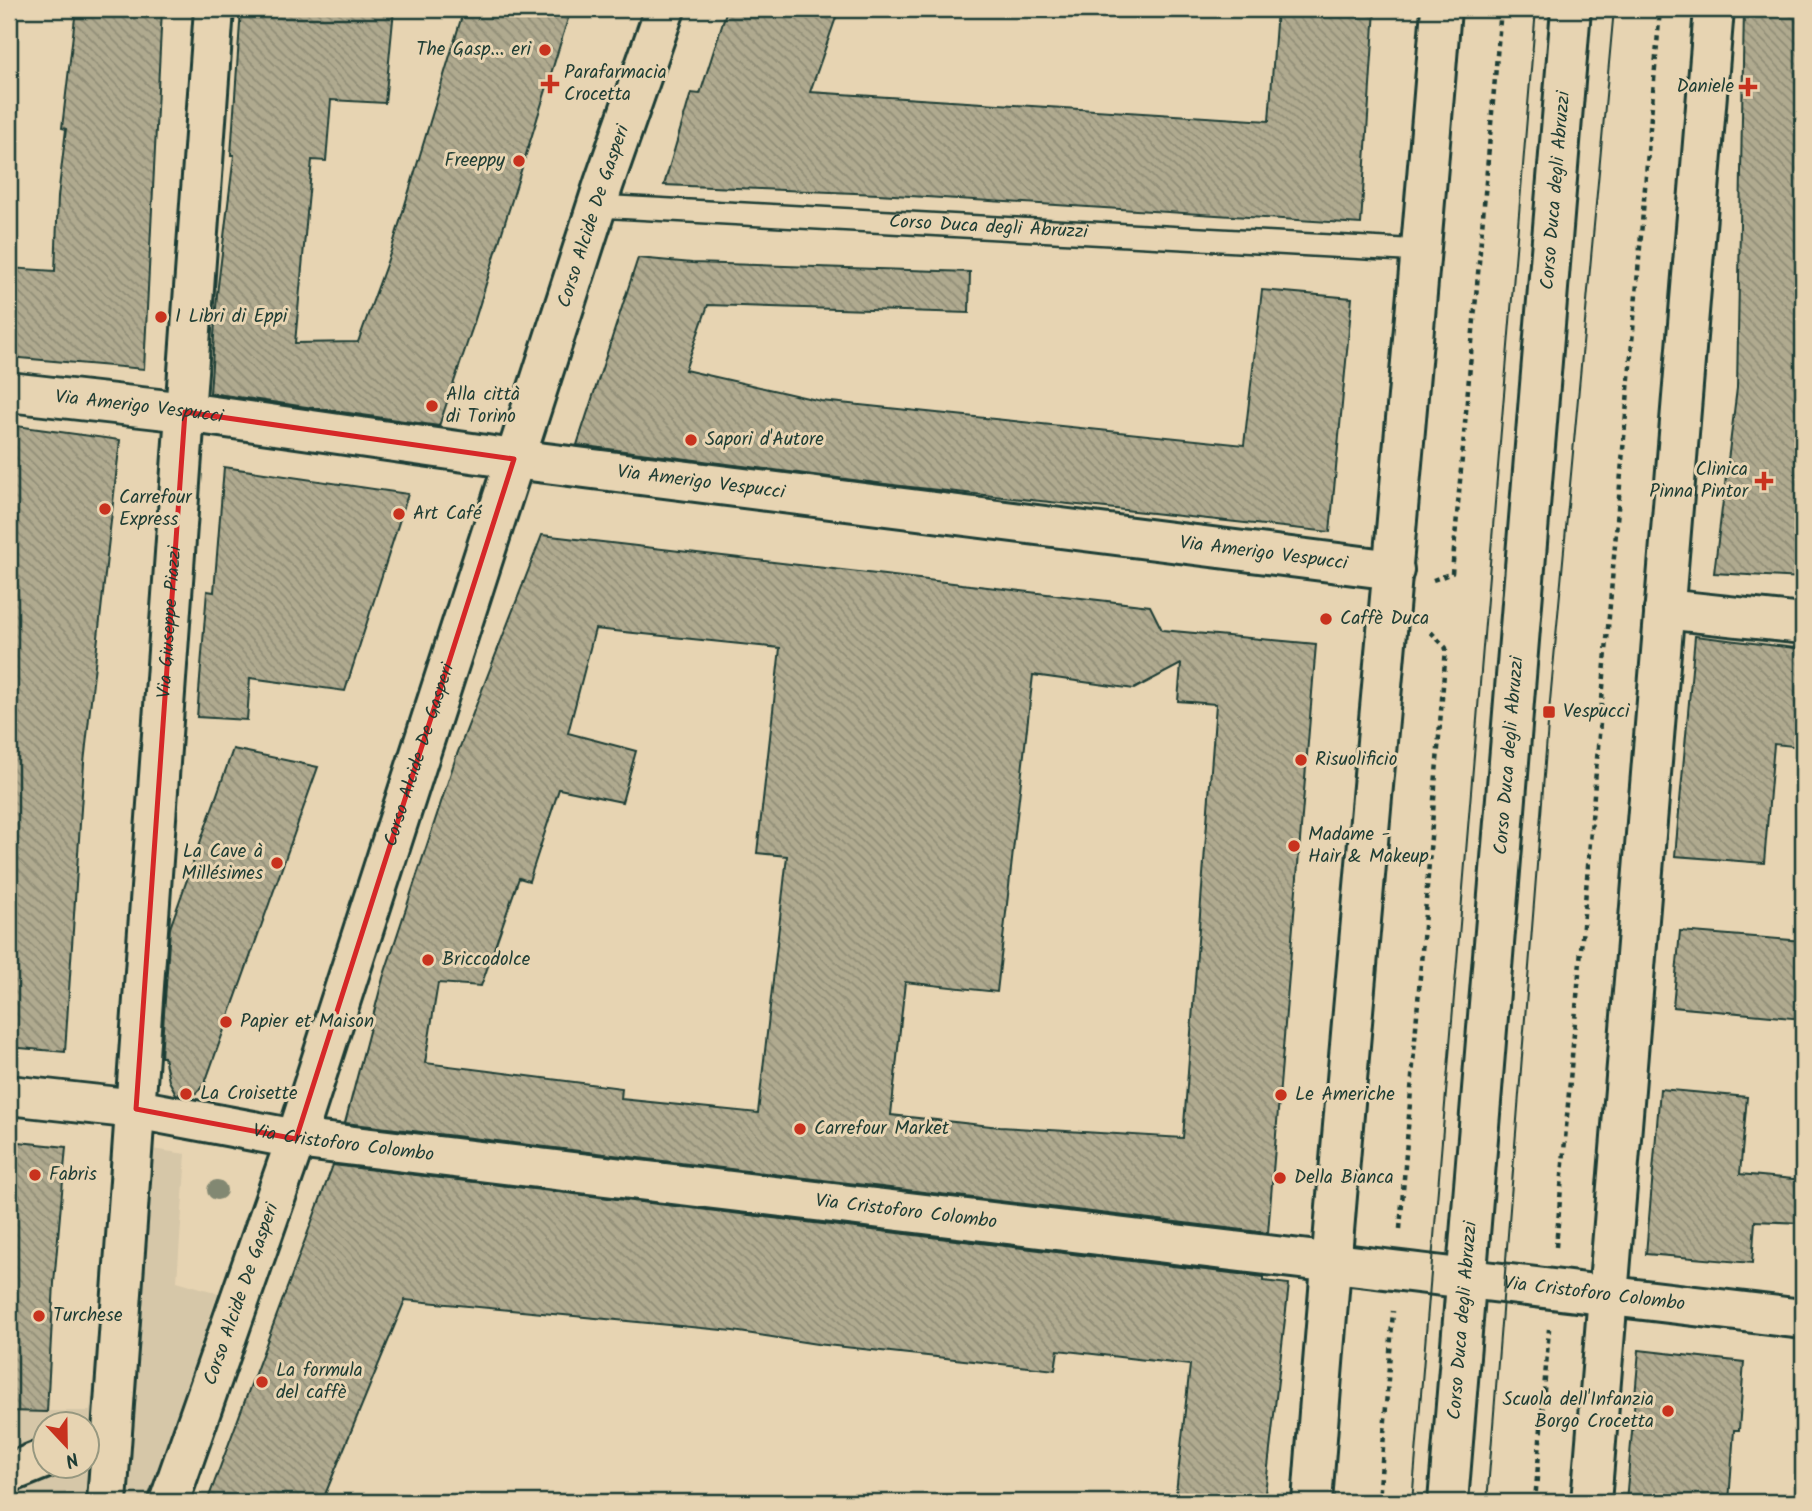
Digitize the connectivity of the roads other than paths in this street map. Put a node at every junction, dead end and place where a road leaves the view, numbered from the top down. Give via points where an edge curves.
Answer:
1 (214, 9) edge
2 (665, 9) edge
3 (1441, 9) edge
4 (1572, 9) edge
5 (1713, 9) edge
6 (597, 206) junction
7 (1422, 251) junction
8 (9, 391) edge
9 (185, 412) junction
10 (514, 459) junction
11 (1394, 570) junction
12 (1664, 609) junction
13 (1803, 624) edge
14 (9, 1095) edge
15 (136, 1109) junction
16 (296, 1139) junction
17 (1331, 1263) junction
18 (1466, 1279) junction
19 (1606, 1295) junction
20 (1803, 1318) edge
21 (102, 1411) edge
22 (32, 1464) edge
23 (102, 1471) edge
24 (9, 1473) edge
25 (107, 1502) edge
26 (169, 1502) edge
27 (1312, 1502) edge
28 (1448, 1502) edge
29 (1591, 1502) edge

1 - 9 street, Via Giuseppe Piazzi
2 - 6 street, Corso Alcide De Gasperi
3 - 7 street
4 - 18 street, Corso Duca degli Abruzzi
5 - 12 street
6 - 7 lane, Corso Duca degli Abruzzi
6 - 10 street, Corso Alcide De Gasperi
7 - 11 street
8 - 9 street, Via Amerigo Vespucci
9 - 10 street, Via Amerigo Vespucci
9 - 15 street, Via Giuseppe Piazzi
10 - 11 street, Via Amerigo Vespucci
10 - 16 street, Corso Alcide De Gasperi
11 - 17 street
12 - 13 street
12 - 19 street
14 - 15 street, Via Cristoforo Colombo
15 - 16 street, Via Cristoforo Colombo
15 - 21 street
16 - 17 street, Via Cristoforo Colombo
16 - 26 street, Corso Alcide De Gasperi
17 - 18 street, Via Cristoforo Colombo
17 - 27 street
18 - 19 street, Via Cristoforo Colombo
18 - 28 street, Corso Duca degli Abruzzi
19 - 20 street, Via Cristoforo Colombo
19 - 29 street
22 - 24 street
23 - 25 street

